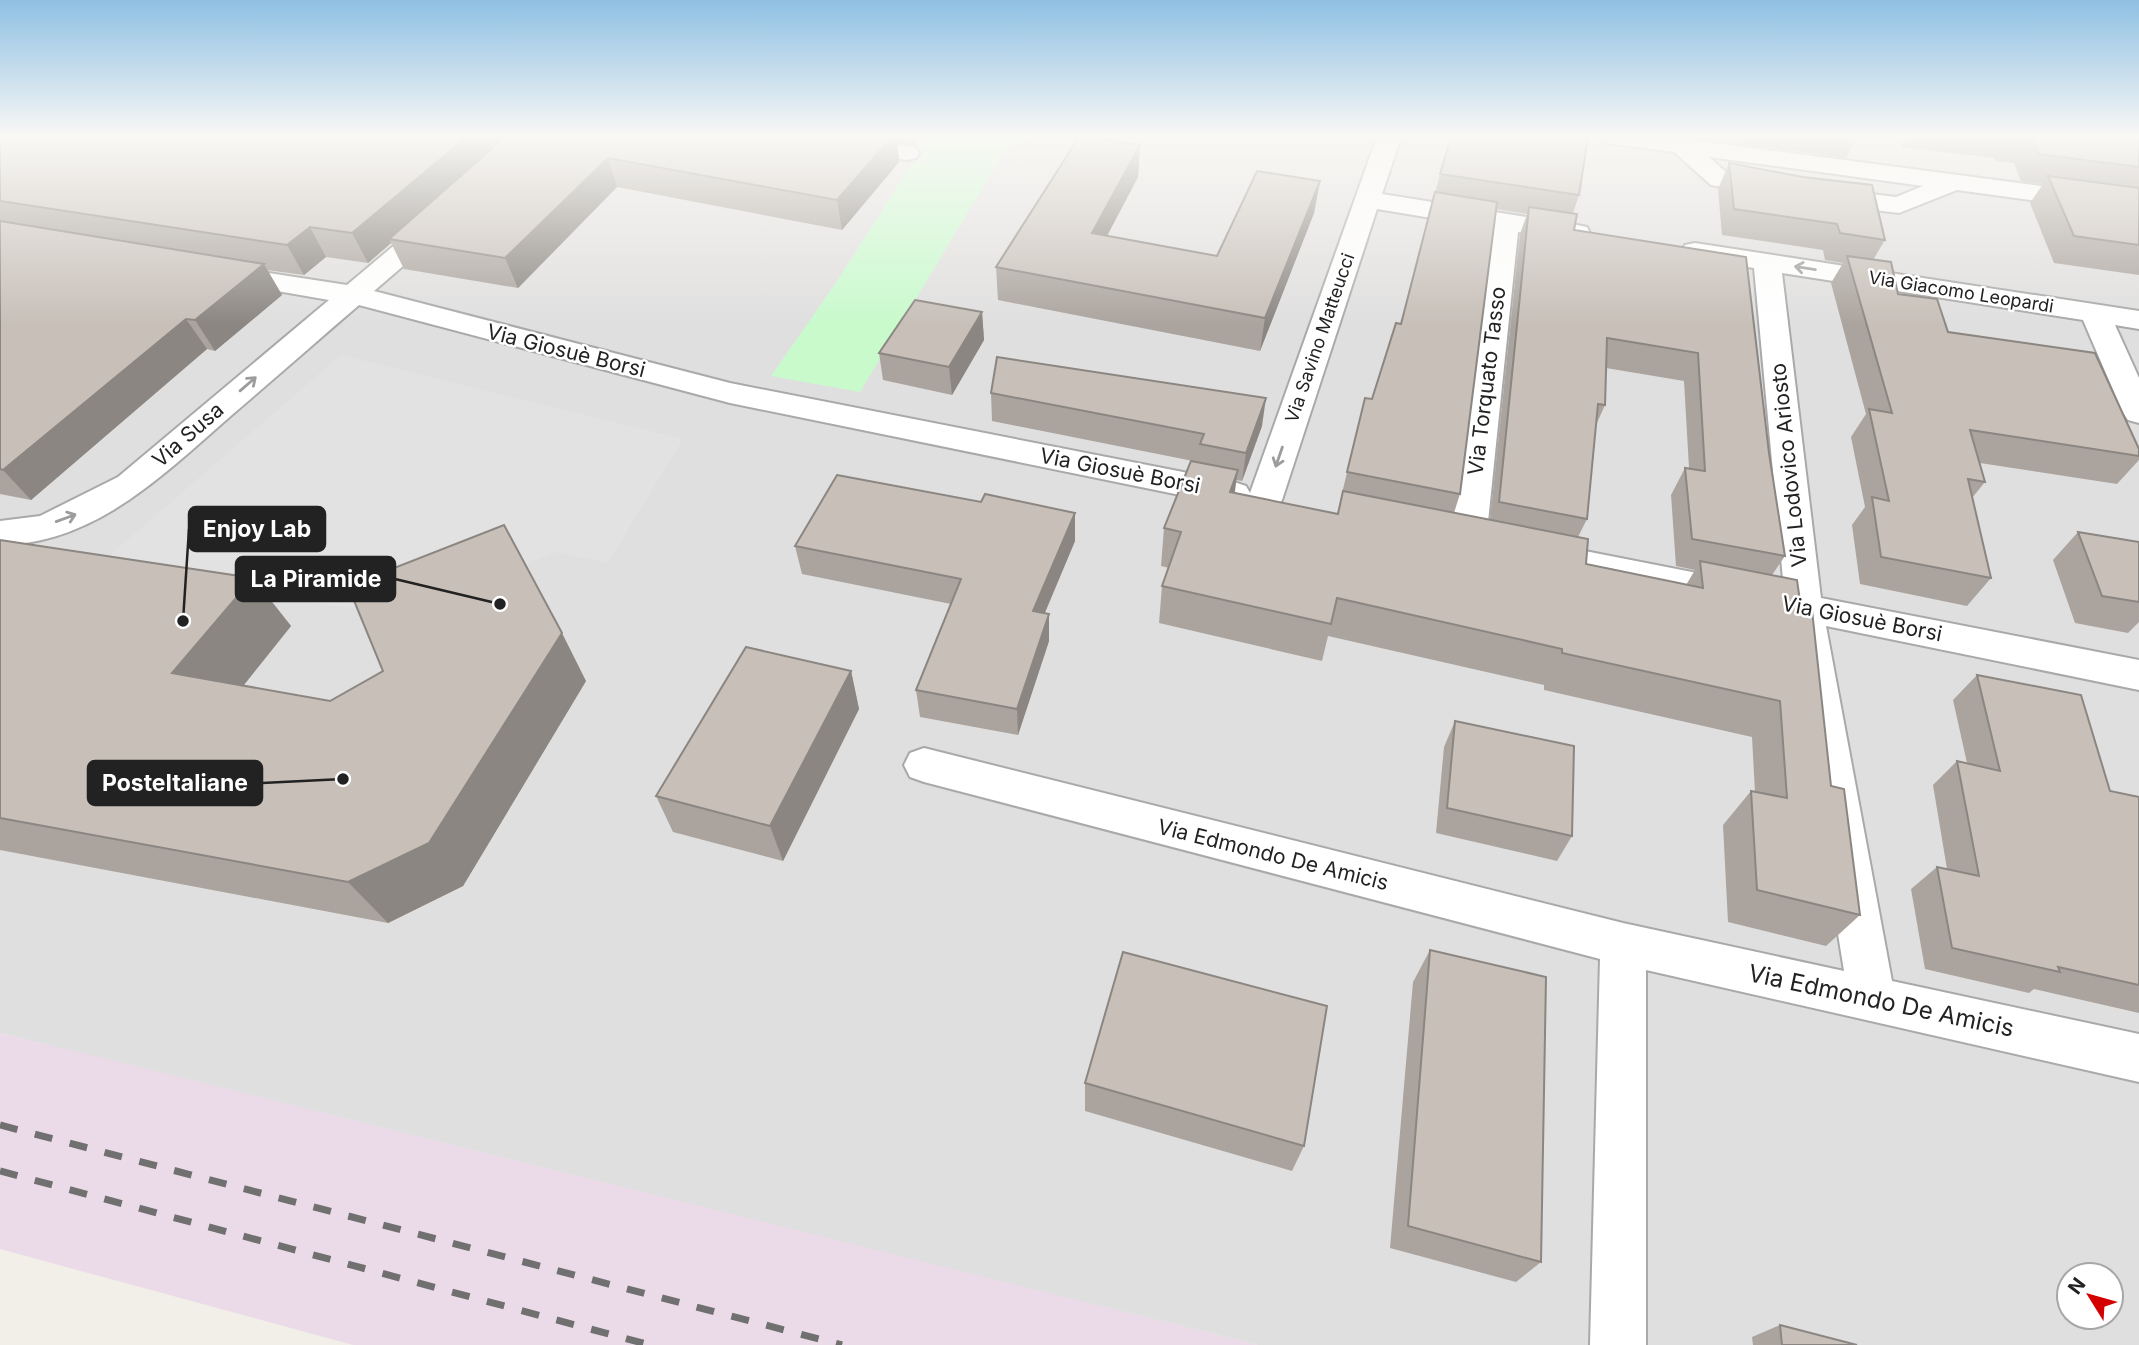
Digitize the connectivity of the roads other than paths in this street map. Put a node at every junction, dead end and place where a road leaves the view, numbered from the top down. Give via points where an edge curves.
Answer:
1 (1367, 200) joint
2 (1855, 200) edge
3 (1912, 200) edge
4 (2083, 200) edge
5 (460, 201) edge
6 (2139, 207) edge
7 (1506, 222) junction
8 (1602, 237) edge
9 (1671, 247) edge
10 (1767, 262) junction
11 (195, 269) edge
12 (354, 295) junction
13 (2095, 313) junction
14 (2139, 320) edge
15 (2139, 413) edge
16 (1278, 503) joint
17 (0, 533) edge
18 (1478, 543) joint
19 (1804, 607) junction
20 (2139, 675) edge
21 (924, 765) dead end
22 (1623, 944) junction
23 (1872, 999) junction
24 (2139, 1058) edge
25 (1618, 1345) edge

1 - 7 street
1 -> 16 street, Via Savino Matteucci
2 - 3 street via 1899,205
4 - 6 street
5 - 12 street, Via Susa
7 - 8 street
7 - 18 street, Via Torquato Tasso
9 - 10 street, Via Giacomo Leopardi
13 -> 10 street, Via Giacomo Leopardi
10 - 19 street, Via Lodovico Ariosto
11 - 12 street, Via Giosuè Borsi
12 - 16 street, Via Giosuè Borsi via 730,393
17 -> 12 street, Via Susa via 72,517 130,485
13 - 14 street, Via Giacomo Leopardi
13 - 15 street
18 - 19 street, Via Giosuè Borsi
19 - 20 street, Via Giosuè Borsi
19 - 23 street, Via Lodovico Ariosto
21 - 22 street, Via Edmondo De Amicis
22 - 23 street, Via Edmondo De Amicis
22 - 25 street
23 - 24 street, Via Edmondo De Amicis

